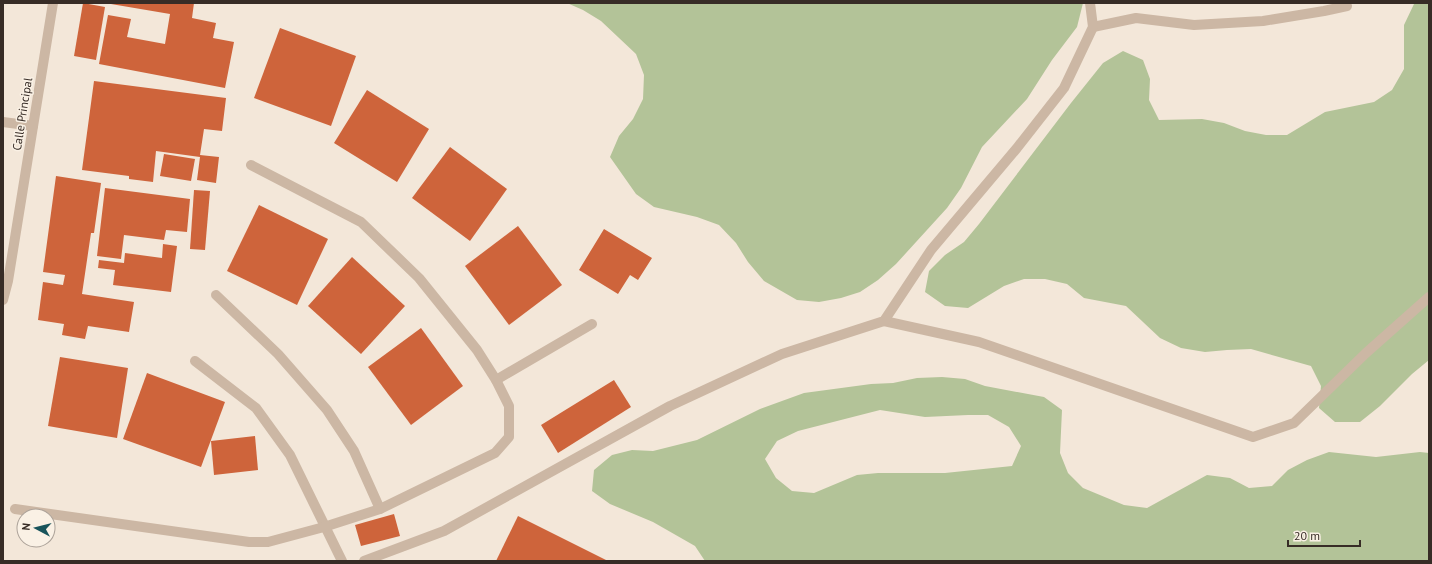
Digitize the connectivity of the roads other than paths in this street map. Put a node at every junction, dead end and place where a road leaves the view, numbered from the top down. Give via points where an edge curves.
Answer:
1 (53, 3) edge
2 (1090, 3) edge
3 (1347, 6) dead end
4 (1094, 27) junction
5 (3, 122) edge
6 (33, 126) junction
7 (251, 165) dead end
8 (5, 281) edge
9 (216, 295) dead end
10 (1429, 297) edge
11 (3, 300) edge
12 (884, 322) junction
13 (592, 324) dead end
14 (195, 361) dead end
15 (496, 380) junction
16 (380, 508) junction
17 (56, 515) edge
18 (324, 527) junction
19 (342, 561) edge
20 (364, 561) edge

1 - 6 street, Calle Principal
2 - 4 street
3 - 4 street via 1263,21 1194,25 1136,18
4 - 12 street via 1064,88 931,250
5 - 6 street
6 - 8 street, Calle Principal
7 - 15 street via 361,222 419,278 478,350
8 - 11 street, Calle Principal
9 - 16 street via 278,354 327,410 354,451
10 - 12 street via 1366,353 1294,423 1253,437 979,342
12 - 20 street via 782,354 670,406 444,531
13 - 15 street
14 - 18 street via 256,408 290,455
15 - 16 street via 509,406 509,437 495,453
16 - 18 street
17 - 18 street via 249,542 268,542
18 - 19 street

